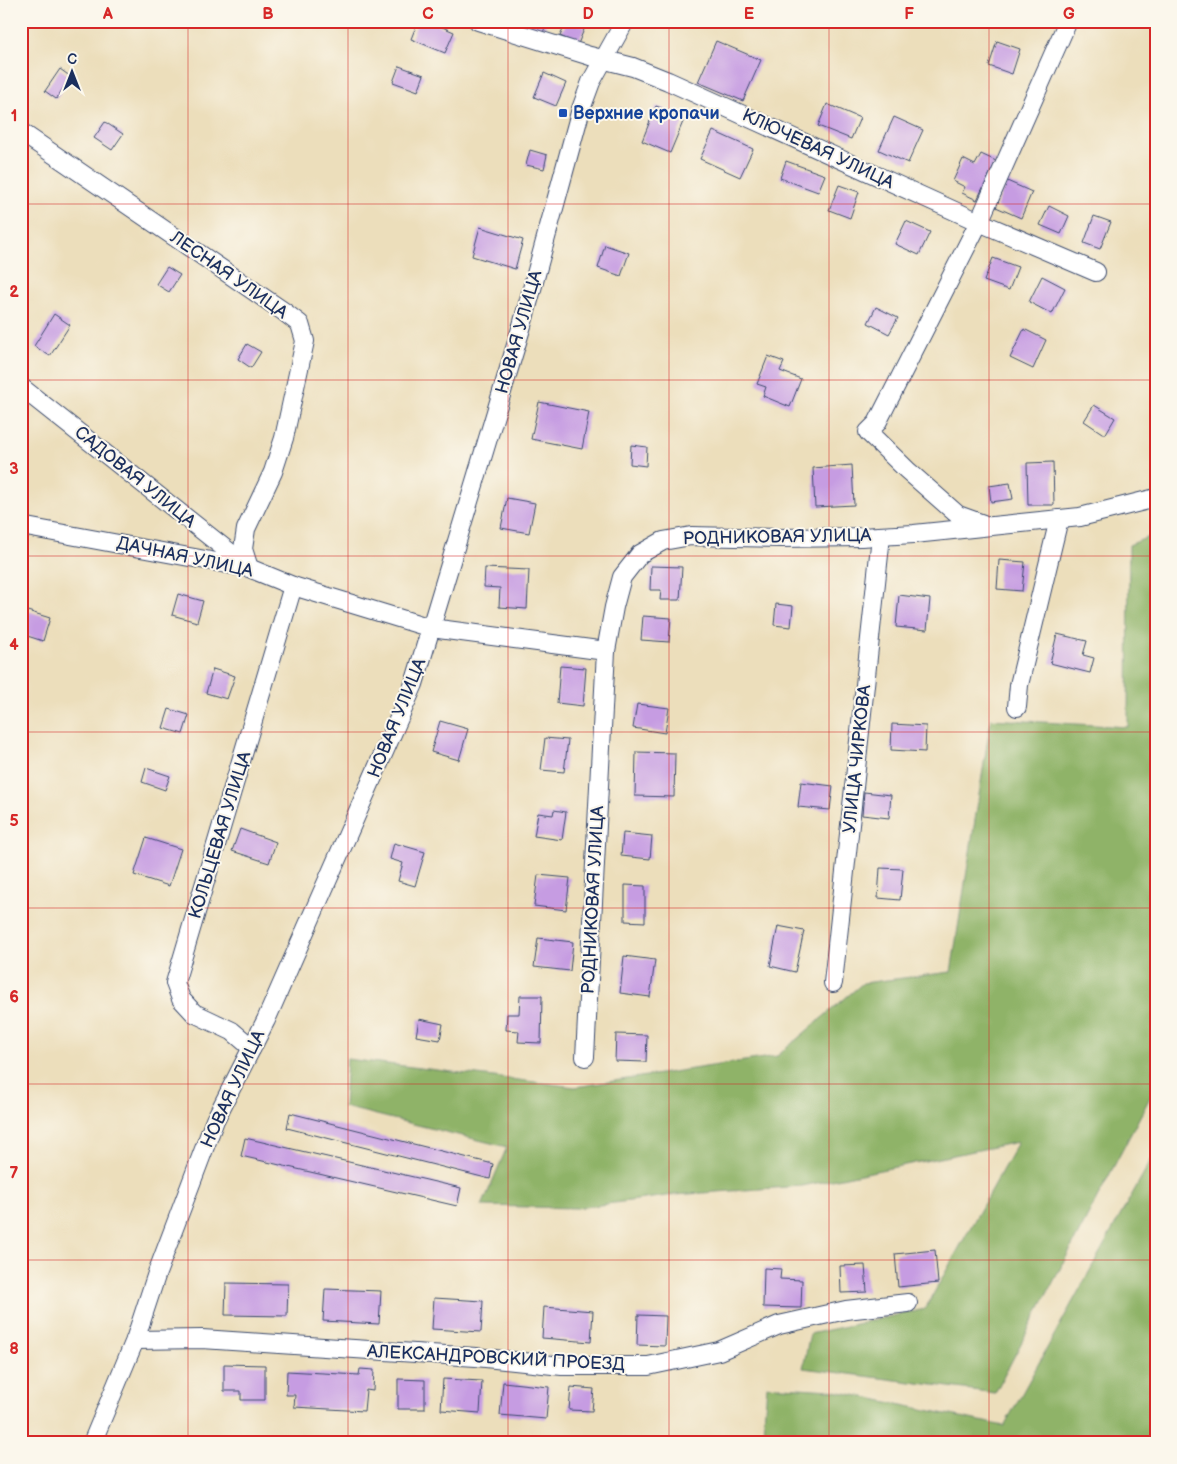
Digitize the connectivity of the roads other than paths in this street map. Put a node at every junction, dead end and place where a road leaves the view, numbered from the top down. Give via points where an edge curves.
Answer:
1 (478, 21) edge
2 (625, 21) edge
3 (1068, 21) edge
4 (604, 60) junction
5 (21, 132) edge
6 (979, 222) junction
7 (1096, 272) dead end
8 (21, 387) edge
9 (1156, 498) edge
10 (1059, 518) junction
11 (21, 526) edge
12 (988, 526) junction
13 (881, 536) junction
14 (249, 568) junction
15 (294, 586) junction
16 (431, 628) junction
17 (606, 651) junction
18 (1017, 706) dead end
19 (833, 983) dead end
20 (252, 1048) junction
21 (585, 1057) dead end
22 (908, 1303) dead end
23 (135, 1340) junction
24 (92, 1443) edge

1 - 4 street, КЛЮЧЕВАЯ УЛИЦА
2 - 4 street, НОВАЯ УЛИЦА
3 - 6 street
4 - 6 street, КЛЮЧЕВАЯ УЛИЦА via 668,80
4 - 16 street, НОВАЯ УЛИЦА via 581,109 523,322
5 - 14 street, ЛЕСНАЯ УЛИЦА via 300,324 305,341 284,438 273,472 246,529 243,549
6 - 7 street, КЛЮЧЕВАЯ УЛИЦА
6 - 12 street via 877,423 868,432 958,515
8 - 14 street, САДОВАЯ УЛИЦА
9 - 10 street, РОДНИКОВАЯ УЛИЦА
10 - 12 street, РОДНИКОВАЯ УЛИЦА
10 - 18 street via 1019,685
11 - 14 street, ДАЧНАЯ УЛИЦА
12 - 13 street, РОДНИКОВАЯ УЛИЦА
13 - 17 street, РОДНИКОВАЯ УЛИЦА via 691,536 663,541 640,554 622,577
13 - 19 street, УЛИЦА ЧИРКОВА
14 - 15 street, ДАЧНАЯ УЛИЦА
15 - 16 street, ДАЧНАЯ УЛИЦА
15 - 20 street, КОЛЬЦЕВАЯ УЛИЦА via 175,983 181,998 194,1012 232,1031
16 - 17 street, ДАЧНАЯ УЛИЦА
16 - 20 street, НОВАЯ УЛИЦА via 414,684
17 - 21 street, РОДНИКОВАЯ УЛИЦА
20 - 23 street, НОВАЯ УЛИЦА via 215,1120
22 - 23 street, АЛЕКСАНДРОВСКИЙ ПРОЕЗД via 846,1310 779,1325 719,1351 648,1366 562,1366 476,1357 202,1339
23 - 24 street, НОВАЯ УЛИЦА

